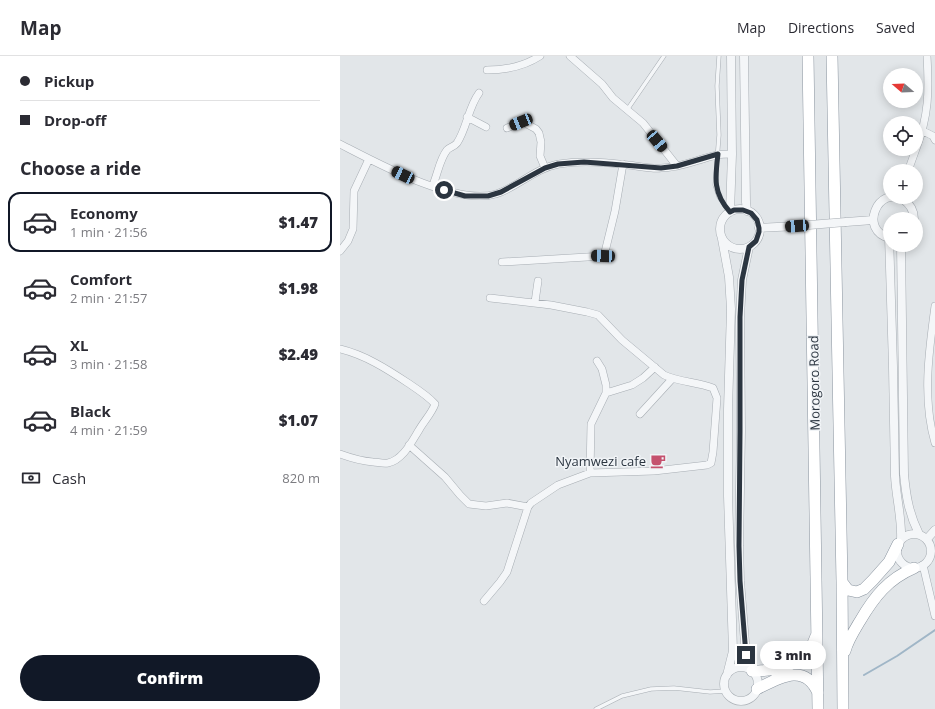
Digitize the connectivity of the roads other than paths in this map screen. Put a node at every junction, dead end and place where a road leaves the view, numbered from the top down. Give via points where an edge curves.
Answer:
1 (540, 56) edge
2 (570, 56) edge
3 (664, 56) edge
4 (719, 56) edge
5 (731, 56) edge
6 (744, 56) edge
7 (808, 56) edge
8 (832, 56) edge
9 (927, 56) edge
10 (487, 70) dead end
11 (479, 93) dead end
12 (627, 110) junction
13 (467, 117) junction
14 (486, 127) dead end
15 (507, 128) dead end
16 (923, 131) joint
17 (935, 140) edge
18 (340, 144) edge
19 (718, 154) junction
20 (732, 154) junction
21 (369, 159) junction
22 (623, 164) junction
23 (677, 166) junction
24 (545, 168) junction
25 (434, 186) junction
26 (883, 201) edge
27 (747, 211) junction
28 (730, 212) junction
29 (873, 220) junction
30 (759, 228) junction
31 (883, 235) edge
32 (722, 239) junction
33 (749, 247) junction
34 (340, 251) edge
35 (890, 252) edge
36 (901, 252) edge
37 (502, 262) dead end
38 (538, 281) dead end
39 (490, 298) dead end
40 (535, 302) junction
41 (935, 306) edge
42 (340, 349) edge
43 (933, 350) edge
44 (597, 361) dead end
45 (655, 367) junction
46 (672, 379) junction
47 (606, 392) junction
48 (640, 414) dead end
49 (935, 443) edge
50 (410, 445) junction
51 (340, 454) edge
52 (590, 473) junction
53 (528, 507) junction
54 (935, 530) edge
55 (919, 534) junction
56 (927, 539) junction
57 (899, 542) junction
58 (919, 566) junction
59 (842, 582) junction
60 (484, 601) dead end
61 (935, 616) edge
62 (818, 631) junction
63 (842, 663) junction
64 (752, 671) junction
65 (727, 675) junction
66 (757, 689) junction
67 (726, 691) junction
68 (818, 693) junction
69 (738, 700) junction
70 (596, 709) edge
71 (737, 709) edge
72 (818, 709) edge
73 (843, 709) edge

1 - 10 street via 521,66
2 - 12 street
3 - 12 lane
4 - 19 lane
5 - 20 street
6 - 27 street
7 - 62 highway, Morogoro Road
8 - 59 highway, Morogoro Road
9 - 16 street via 928,105
11 - 13 street
12 - 23 street via 643,124
13 - 14 street
13 - 25 street via 456,144 444,155
15 - 24 street via 523,122 536,129 541,137 540,156
16 - 17 street
18 - 21 street
19 - 20 street
19 - 23 street
19 - 28 lane via 716,185 724,206
20 - 28 street
21 - 25 street
21 - 34 street via 354,191 352,229 348,241
22 - 23 street via 661,168
22 - 24 street via 584,162
22 - 37 street via 604,256
24 - 25 street via 501,192 488,196 465,196
26 - 29 street via 875,210
27 - 28 street
27 - 30 street via 757,220
28 - 32 street via 721,222
29 - 30 street, bridge
29 - 31 street via 878,232
30 - 33 street via 756,241
32 - 33 street via 728,246 736,249
32 - 65 street via 729,277 731,309 728,496 733,651
33 - 64 street via 742,280 740,317 739,539 746,655
35 - 57 street via 896,483 902,529
36 - 55 street via 904,474 906,500
38 - 40 street
39 - 40 street
40 - 45 street via 598,316
41 - 43 street
42 - 50 street via 358,354 386,369 435,403
43 - 49 street via 928,377 928,412
44 - 47 street via 602,369
45 - 46 street
45 - 47 street via 632,385
46 - 48 street
46 - 52 street via 702,384 716,392 714,452 711,463 679,469
47 - 52 street via 591,424
50 - 51 street via 400,456 388,463 360,461
50 - 53 street via 445,477 469,504 486,506 507,503
52 - 53 street via 558,485
53 - 60 street via 507,572
54 - 56 street
55 - 56 street
55 - 57 street via 909,534
56 - 58 street via 931,553 927,562
57 - 58 street via 897,553 901,562 909,567
57 - 59 highway via 889,562 864,589 857,592 848,590
58 - 61 street
58 - 63 highway via 901,573 871,602 848,641
59 - 63 highway, Morogoro Road
62 - 64 highway via 813,646 797,662 764,671
62 - 68 highway, Morogoro Road
63 - 73 highway, Morogoro Road
64 - 65 street via 744,667 736,668
64 - 66 street via 758,681
65 - 67 street via 724,683
66 - 68 highway via 775,679 794,675 808,678
66 - 69 street via 750,699
67 - 69 street
67 - 70 lane via 650,689 622,696
68 - 72 highway, Morogoro Road
69 - 71 street

